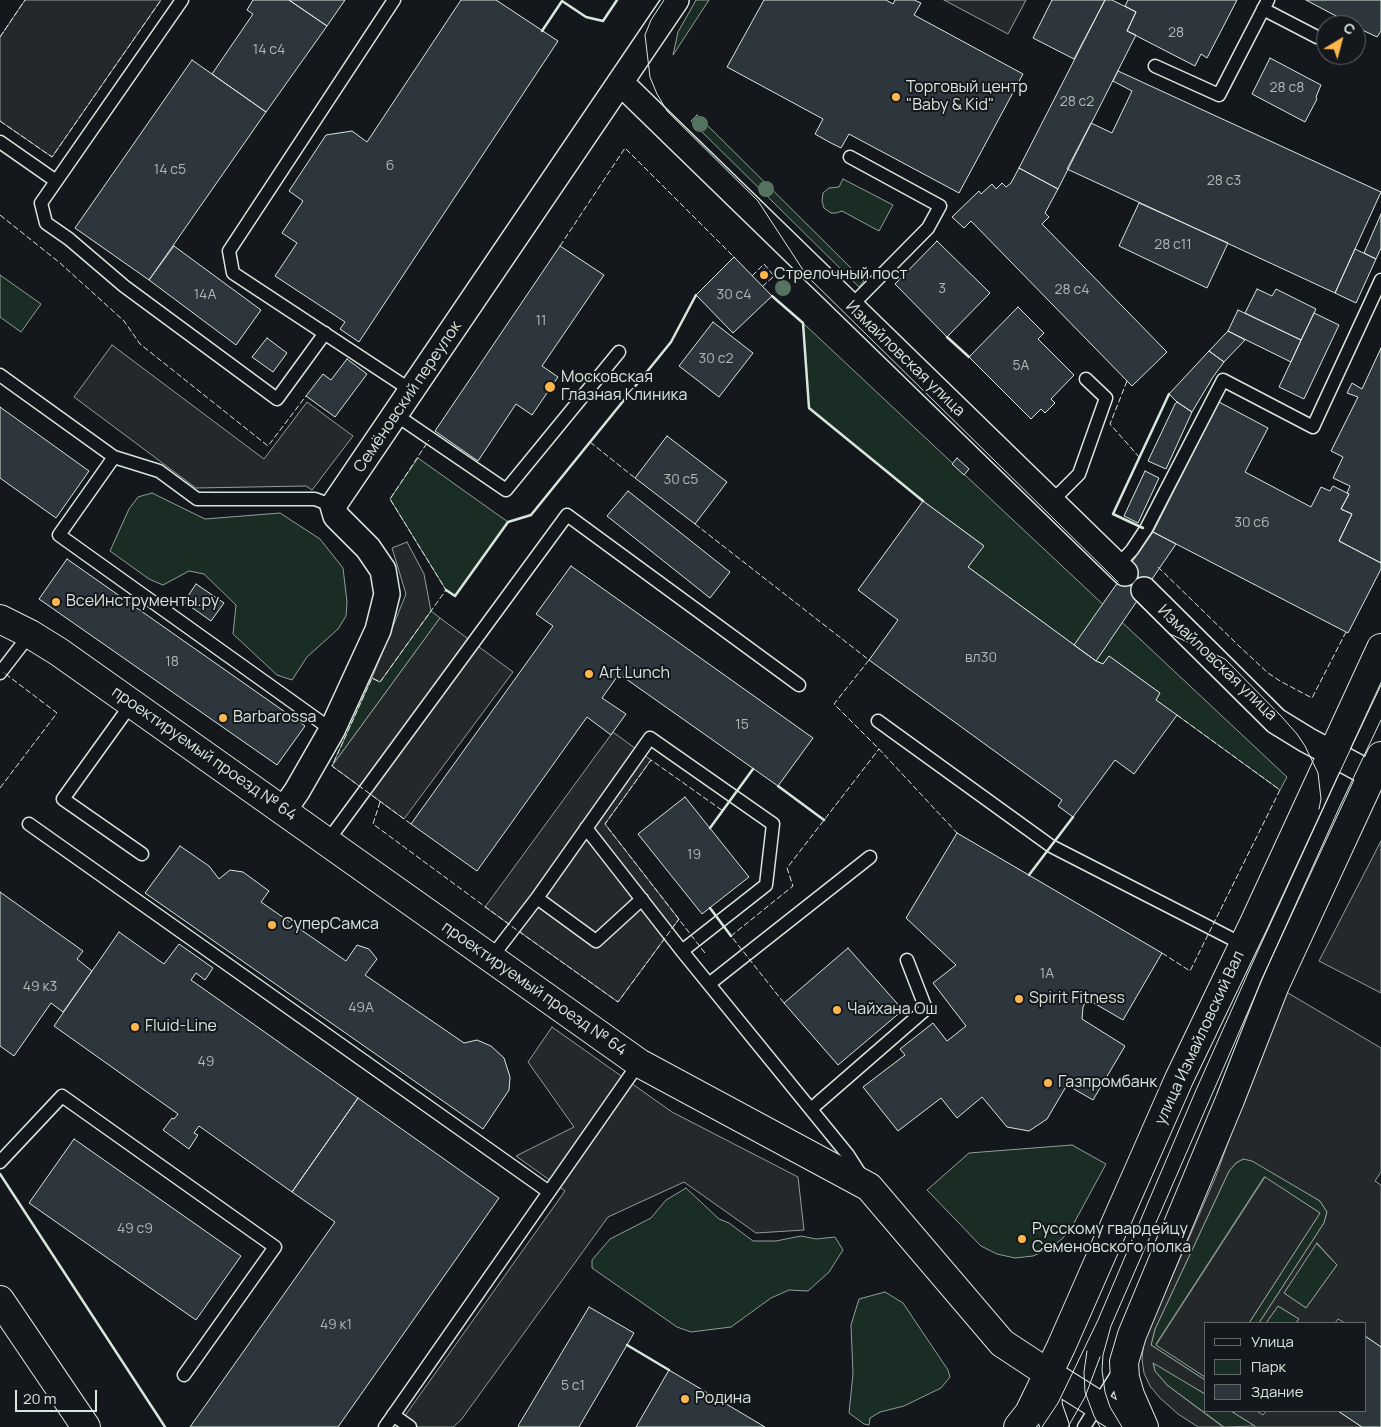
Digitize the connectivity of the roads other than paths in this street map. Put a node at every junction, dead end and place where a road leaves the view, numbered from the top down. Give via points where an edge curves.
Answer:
1 (182, 0) edge
2 (394, 0) edge
3 (676, 0) edge
4 (1265, 4) edge
5 (1316, 36) edge
6 (1155, 66) dead end
7 (621, 83) junction
8 (0, 142) edge
9 (850, 157) dead end
10 (56, 181) junction
11 (1381, 280) edge
12 (851, 306) junction
13 (325, 333) junction
14 (619, 352) dead end
15 (0, 375) edge
16 (1086, 379) dead end
17 (412, 391) junction
18 (396, 414) junction
19 (114, 457) junction
20 (1052, 501) junction
21 (333, 506) junction
22 (1121, 569) joint
23 (1144, 590) dead end
24 (0, 619) edge
25 (30, 634) junction
26 (1381, 648) edge
27 (0, 673) edge
28 (799, 685) dead end
29 (132, 703) junction
30 (878, 721) dead end
31 (332, 730) junction
32 (1331, 754) junction
33 (1376, 766) edge
34 (283, 810) junction
35 (29, 824) dead end
36 (586, 828) junction
37 (327, 842) junction
38 (142, 854) dead end
39 (870, 858) dead end
40 (537, 898) junction
41 (642, 899) junction
42 (1244, 945) junction
43 (682, 952) junction
44 (491, 958) junction
45 (907, 960) dead end
46 (709, 984) junction
47 (639, 1063) junction
48 (810, 1109) junction
49 (0, 1162) edge
50 (869, 1187) junction
51 (549, 1192) junction
52 (0, 1300) edge
53 (1124, 1362) junction
54 (1049, 1374) junction
55 (184, 1375) dead end
56 (393, 1415) junction
57 (1091, 1416) edge
58 (86, 1427) edge
59 (385, 1427) edge
60 (410, 1427) edge
61 (1018, 1427) edge
62 (1056, 1427) edge
63 (1133, 1427) edge
64 (1144, 1427) edge

1 - 10 lane
2 - 13 lane via 229,251 233,273
3 - 7 street, Семёновский переулок
4 - 5 lane
4 - 6 lane via 1219,95
7 - 12 street, Измайловская улица
7 - 17 street, Семёновский переулок
8 - 10 lane
9 - 12 lane via 940,206 928,228
10 - 13 lane via 41,203 46,224 277,399
11 - 22 lane via 1313,427 1223,380 1146,529
12 - 20 street, Измайловская улица
13 - 17 lane
14 - 18 lane via 506,490
15 - 19 lane
16 - 20 lane via 1106,398 1079,474
17 - 18 street, Семёновский переулок
18 - 21 street, Семёновский переулок
19 - 21 lane via 159,471 197,499 315,498
19 - 31 lane via 59,535
20 - 22 street, Измайловская улица
21 - 31 street via 336,516 368,548 382,570 387,594 378,630
23 - 32 street, Измайловская улица via 1276,722
24 - 25 main road, проектируемый проезд № 64
25 - 27 lane
25 - 29 main road, проектируемый проезд № 64
26 - 32 main road, улица Измайловский Вал
28 - 37 lane via 567,515
29 - 34 main road, проектируемый проезд № 64
29 - 38 lane via 63,799
30 - 42 lane via 1051,846
31 - 34 street
32 - 33 street, Измайловская улица
32 - 42 main road, улица Измайловский Вал
33 - 53 main road via 1274,985 1132,1335
34 - 37 main road, проектируемый проезд № 64
35 - 51 lane
36 - 40 lane
36 - 41 lane
36 - 43 lane via 650,738 773,824 766,885
37 - 44 main road, проектируемый проезд № 64
39 - 46 lane
40 - 41 lane via 596,941
40 - 44 lane
41 - 43 lane
42 - 54 main road, улица Измайловский Вал via 1179,1079
43 - 46 lane
44 - 47 main road, проектируемый проезд № 64
45 - 48 lane via 926,1009
46 - 48 lane
47 - 50 main road, проектируемый проезд № 64
47 - 51 lane
48 - 50 lane via 848,1155
49 - 55 lane via 62,1096 275,1247
50 - 54 main road, проектируемый проезд № 64 via 1002,1342
51 - 56 lane
52 - 58 main road
53 - 57 lane
53 - 64 main road via 1124,1378
54 - 57 main road, проектируемый проезд № 64
54 - 61 main road, улица Измайловский Вал
54 - 62 main road via 1048,1407
56 - 59 lane
56 - 60 lane
57 - 63 main road, проектируемый проезд № 64

